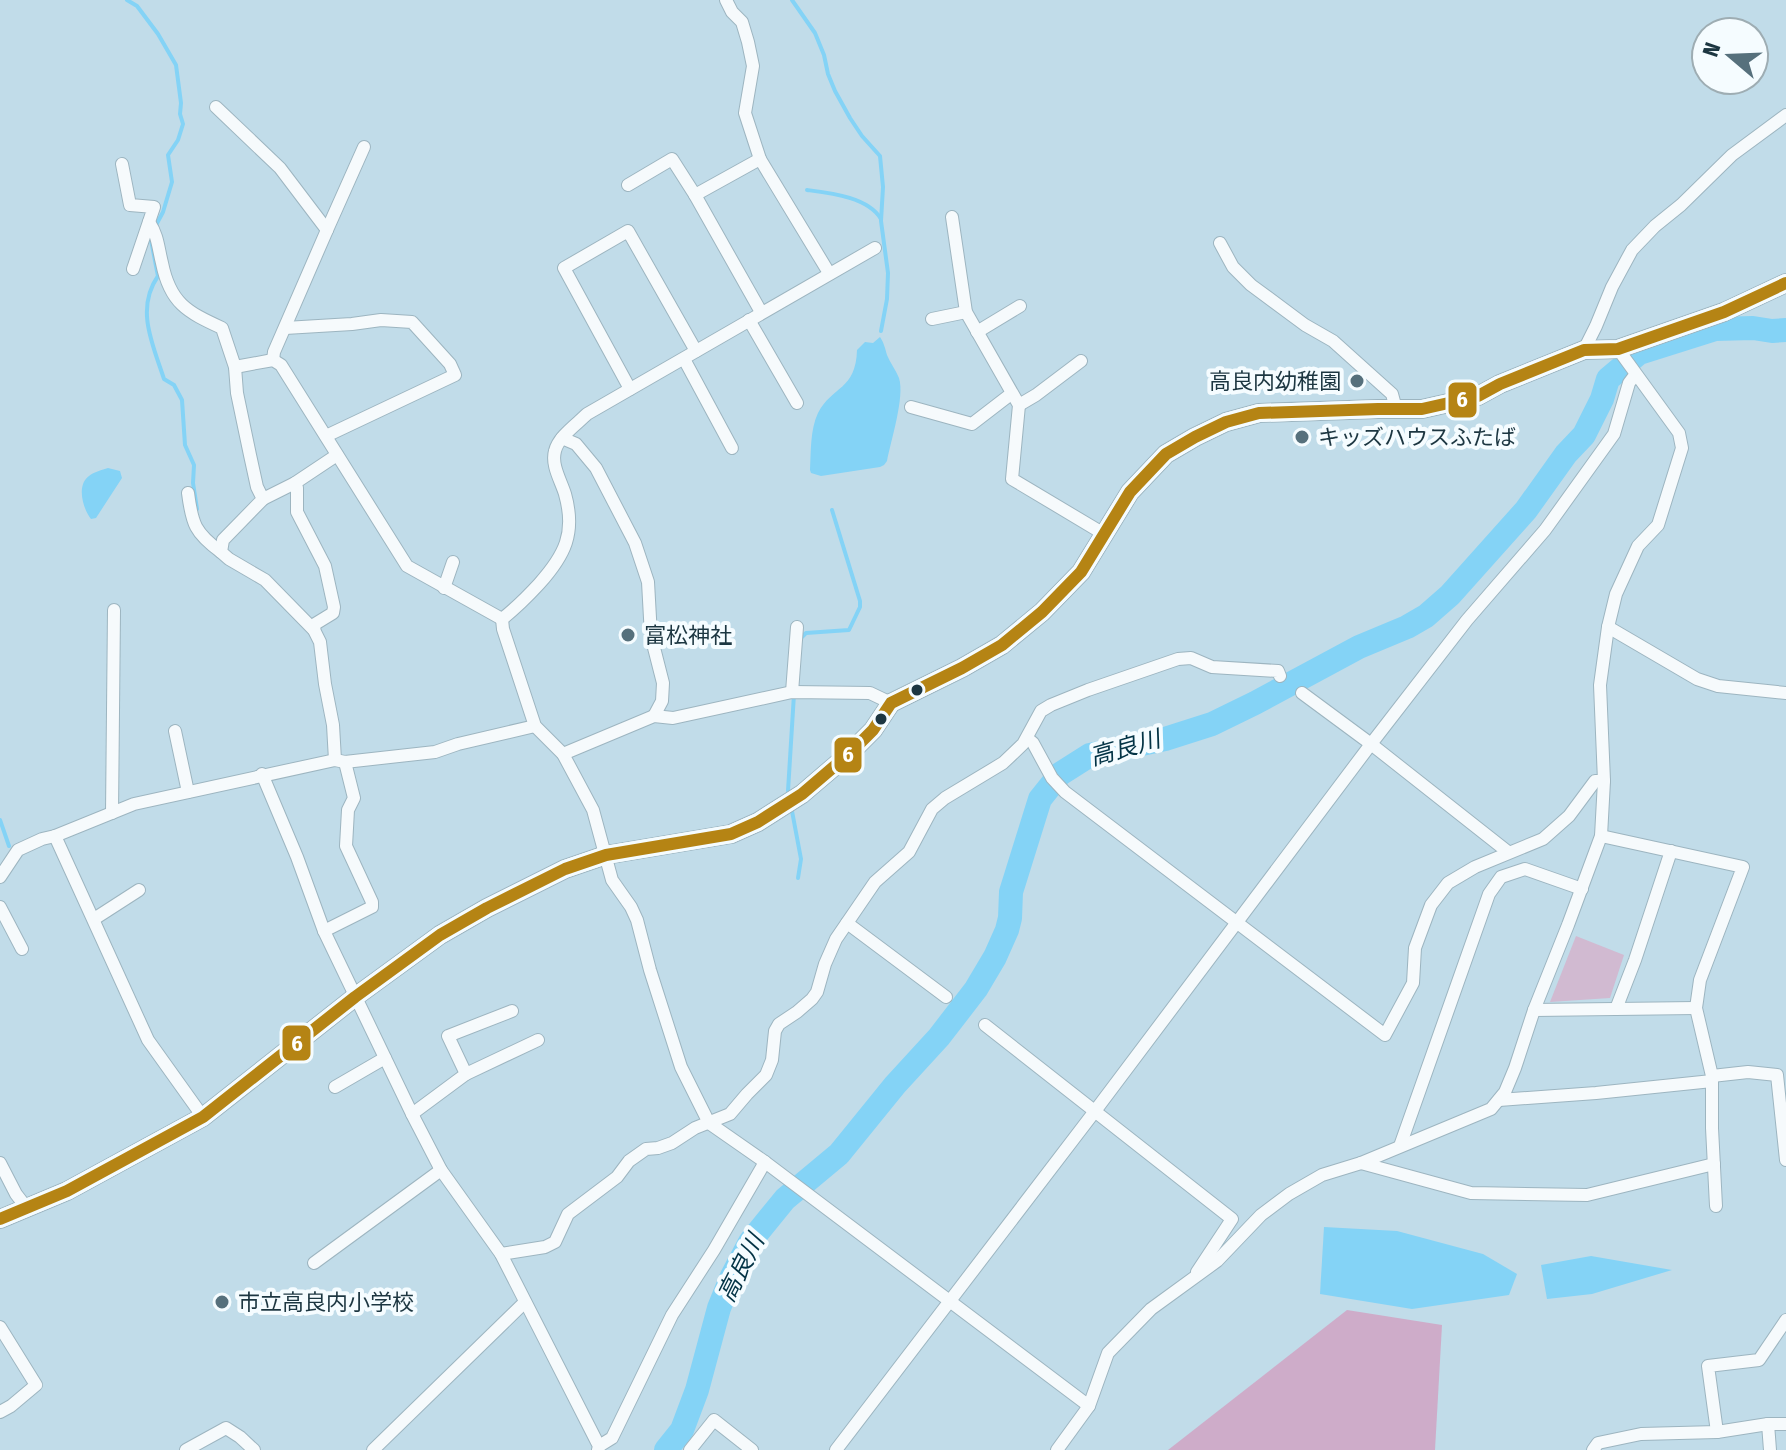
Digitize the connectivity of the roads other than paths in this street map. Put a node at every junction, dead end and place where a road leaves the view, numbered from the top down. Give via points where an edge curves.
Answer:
1 (726, 0) edge
2 (216, 107) dead end
3 (1786, 115) edge
4 (364, 147) dead end
5 (760, 159) junction
6 (122, 164) dead end
7 (628, 185) dead end
8 (695, 195) junction
9 (952, 217) dead end
10 (152, 227) junction
11 (327, 230) junction
12 (1220, 243) dead end
13 (875, 248) dead end
14 (133, 269) dead end
15 (829, 273) junction
16 (1786, 283) edge
17 (1020, 306) dead end
18 (761, 312) junction
19 (966, 312) junction
20 (932, 319) dead end
21 (749, 320) junction
22 (285, 328) junction
23 (977, 332) junction
24 (1584, 350) junction
25 (696, 351) junction
26 (1620, 351) junction
27 (684, 359) junction
28 (273, 360) junction
29 (1081, 361) dead end
30 (235, 367) junction
31 (1633, 370) junction
32 (630, 389) junction
33 (1015, 399) junction
34 (797, 403) dead end
35 (911, 407) dead end
36 (1396, 409) junction
37 (326, 436) junction
38 (562, 438) junction
39 (732, 448) dead end
40 (337, 455) junction
41 (295, 483) junction
42 (188, 493) dead end
43 (263, 499) junction
44 (1104, 534) junction
45 (221, 552) junction
46 (453, 562) dead end
47 (444, 588) junction
48 (114, 610) dead end
49 (502, 619) junction
50 (797, 627) dead end
51 (1608, 627) junction
52 (314, 630) junction
53 (1280, 676) dead end
54 (792, 692) junction
55 (1302, 693) dead end
56 (1786, 693) edge
57 (891, 703) junction
58 (654, 716) junction
59 (535, 726) junction
60 (175, 731) dead end
61 (1027, 738) junction
62 (1371, 744) junction
63 (563, 754) junction
64 (340, 761) junction
65 (262, 774) junction
66 (1604, 781) junction
67 (188, 792) junction
68 (112, 813) junction
69 (55, 836) junction
70 (1601, 836) junction
71 (1671, 851) junction
72 (1508, 852) junction
73 (606, 855) junction
74 (0, 877) edge
75 (1582, 889) junction
76 (139, 890) dead end
77 (0, 907) edge
78 (94, 919) junction
79 (847, 923) junction
80 (1235, 923) junction
81 (324, 931) junction
82 (22, 949) dead end
83 (355, 997) junction
84 (946, 997) dead end
85 (1696, 1008) junction
86 (1616, 1009) junction
87 (1534, 1010) junction
88 (512, 1011) dead end
89 (985, 1025) dead end
90 (538, 1040) dead end
91 (385, 1058) junction
92 (466, 1074) junction
93 (1712, 1079) junction
94 (335, 1087) dead end
95 (1499, 1100) junction
96 (1095, 1111) junction
97 (412, 1114) junction
98 (203, 1117) junction
99 (709, 1123) junction
100 (1400, 1146) junction
101 (1786, 1160) edge
102 (765, 1162) junction
103 (0, 1163) edge
104 (1361, 1163) junction
105 (1714, 1164) junction
106 (441, 1170) junction
107 (1716, 1206) dead end
108 (26, 1207) junction
109 (0, 1219) edge
110 (501, 1254) junction
111 (314, 1263) dead end
112 (1193, 1278) junction
113 (950, 1300) junction
114 (525, 1302) junction
115 (1786, 1320) edge
116 (0, 1327) edge
117 (1089, 1406) junction
118 (0, 1412) edge
119 (1768, 1424) junction
120 (1786, 1424) edge
121 (1717, 1432) junction
122 (598, 1448) edge
123 (186, 1450) edge
124 (254, 1450) edge
125 (373, 1450) edge
126 (690, 1450) edge
127 (752, 1450) edge
128 (836, 1450) edge
129 (1057, 1450) edge
130 (1593, 1450) edge
131 (1770, 1450) edge

1 - 5 street via 748,42 753,66 745,113
2 - 11 street via 280,168
3 - 24 street via 1732,155 1632,250
4 - 11 street
5 - 8 street
5 - 15 street
6 - 10 street via 130,205 154,207
7 - 8 street via 672,159
8 - 18 street
9 - 19 street
10 - 14 street
10 - 30 street via 174,296 192,314 222,328
11 - 22 street
12 - 36 street via 1251,285 1333,341 1392,394
13 - 15 street
15 - 18 street
16 - 26 main road
17 - 23 street
18 - 21 street
19 - 20 street
19 - 23 street
21 - 25 street
21 - 34 street
22 - 28 street
22 - 37 street via 412,322 455,375
23 - 33 street
24 - 26 main road
24 - 36 main road via 1478,396 1422,409
25 - 27 street
25 - 32 street via 628,231 564,268
26 - 31 street
27 - 32 street
27 - 39 street
28 - 30 street
28 - 37 street
29 - 33 street via 1036,395
30 - 43 street
31 - 51 street via 1679,433 1682,448 1658,525 1638,546
31 - 62 street via 1614,434 1545,530
32 - 38 street via 587,414
33 - 35 street via 972,424
33 - 44 street via 1012,479
36 - 44 main road via 1259,413 1226,422 1166,454 1130,492
37 - 40 street
38 - 49 street via 555,463 569,513 567,544 555,566
38 - 58 street via 576,444 596,468 644,569 651,636 663,683
40 - 41 street
40 - 47 street via 407,566
41 - 43 street
41 - 52 street via 297,512 325,566 334,607
42 - 45 street via 195,527
43 - 45 street via 223,540
44 - 57 main road via 1081,572 1002,645
45 - 52 street via 265,580
46 - 47 street
47 - 49 street
48 - 68 street
49 - 59 street
50 - 54 street
51 - 56 street via 1697,679
51 - 66 street via 1600,685
52 - 64 street
53 - 61 street via 1278,671 1178,659 1051,705 1041,711
54 - 57 street via 870,693
54 - 58 street via 673,718
55 - 62 street
57 - 73 main road via 850,753 758,822 731,834
58 - 63 street
59 - 63 street
59 - 64 street via 435,752
60 - 67 street
61 - 79 street via 1003,763 932,809 909,852 875,882
61 - 80 street via 1062,788
62 - 72 street
62 - 80 street
63 - 73 street via 593,810
64 - 65 street
64 - 81 street via 354,798 346,846 372,907
65 - 67 street
65 - 81 street
66 - 70 street
66 - 72 street via 1595,781 1569,816 1543,839
67 - 68 street
68 - 69 street
69 - 74 street via 18,850
69 - 78 street
70 - 71 street
70 - 75 street
71 - 85 street via 1743,867 1700,980
71 - 86 street
72 - 80 street via 1448,883 1431,905 1415,948 1413,983 1385,1035
73 - 83 main road via 565,869 451,927
73 - 99 street via 612,880 637,920 681,1067
75 - 87 street
75 - 100 street via 1525,869 1501,877 1489,894
76 - 78 street
77 - 82 street
78 - 98 street via 148,1040
79 - 84 street
79 - 99 street via 817,992 775,1031 766,1075 730,1114
80 - 96 street
81 - 83 street
83 - 91 street
83 - 98 main road
85 - 86 street
85 - 93 street
86 - 87 street
87 - 95 street
88 - 92 street via 448,1036
89 - 96 street
90 - 92 street
91 - 94 street
91 - 97 street
92 - 97 street
93 - 95 street
93 - 101 street via 1748,1072 1777,1075
93 - 105 street
95 - 100 street via 1491,1109
96 - 112 street via 1232,1219
96 - 113 street
97 - 106 street
98 - 108 main road via 67,1191
99 - 102 street
99 - 110 street via 629,1161 617,1177 568,1214 555,1242
100 - 104 street
102 - 113 street
102 - 122 street via 672,1315 612,1438
103 - 108 street
104 - 105 street via 1471,1193 1587,1195
104 - 112 street via 1322,1175 1289,1194
105 - 107 street
106 - 110 street
106 - 111 street
108 - 109 main road
110 - 114 street
112 - 117 street via 1151,1309 1108,1353
113 - 117 street
113 - 128 street
114 - 122 street
114 - 125 street
115 - 121 street via 1759,1360 1708,1366
116 - 118 street via 36,1385
117 - 129 street
119 - 120 street
119 - 121 street
119 - 131 street
121 - 130 street via 1641,1434 1598,1443
123 - 124 street via 226,1428
126 - 127 street via 714,1420

